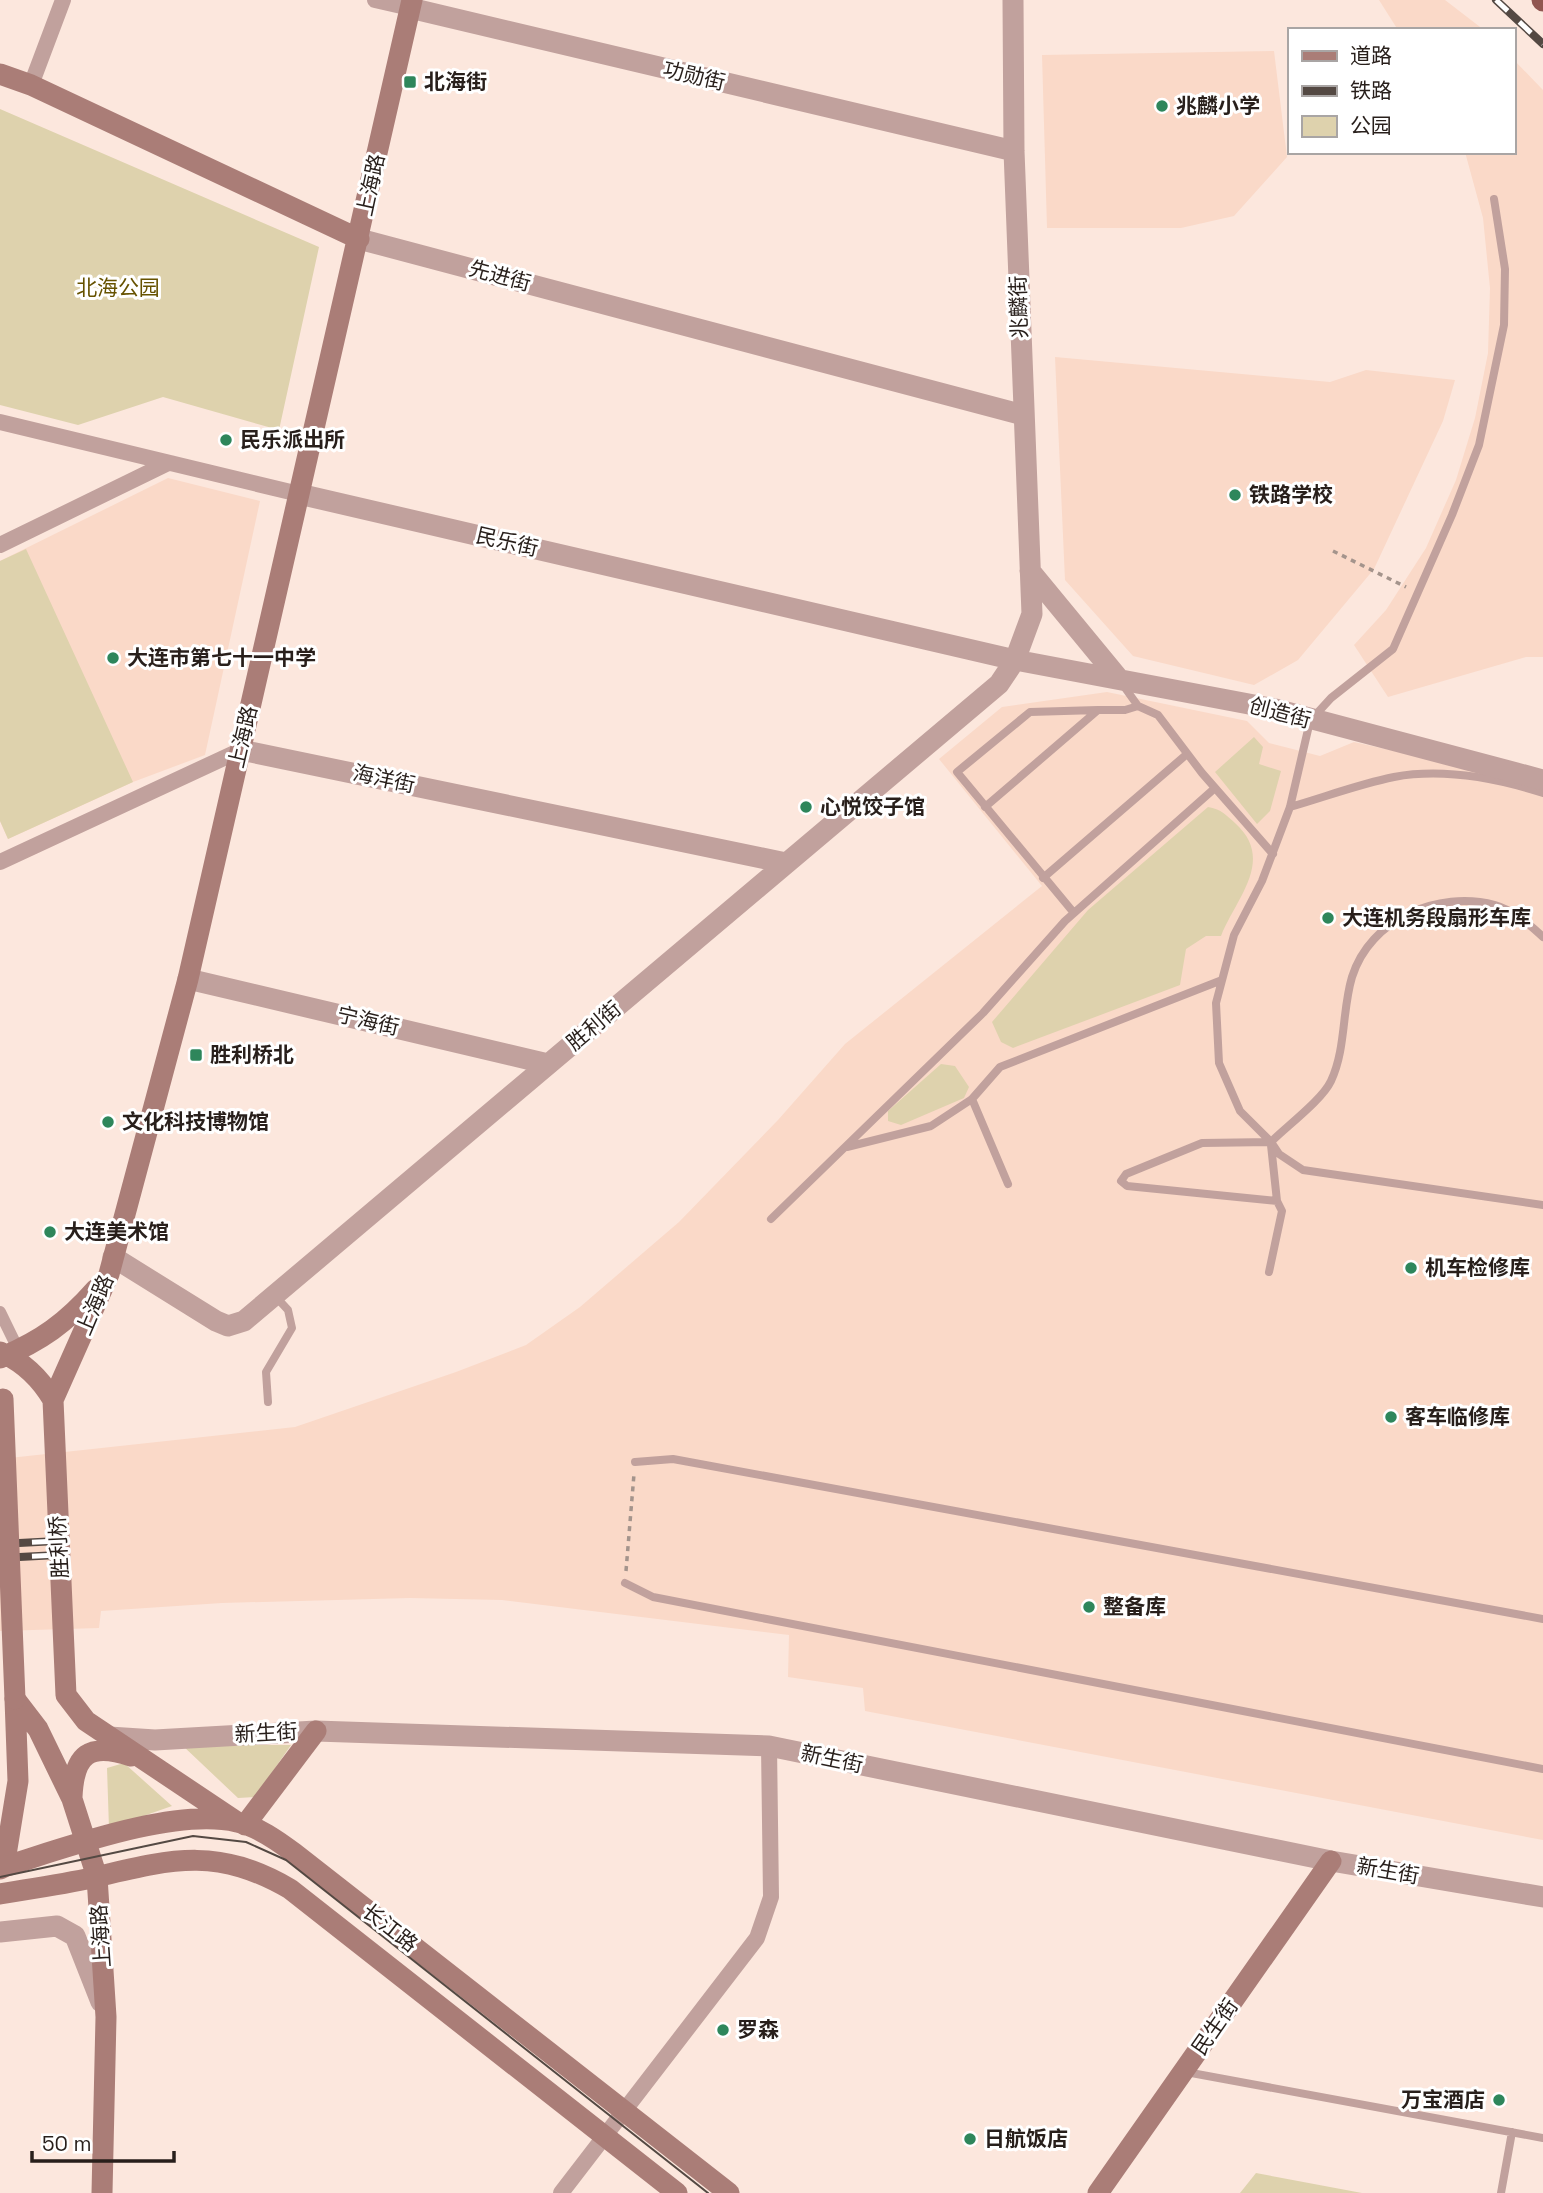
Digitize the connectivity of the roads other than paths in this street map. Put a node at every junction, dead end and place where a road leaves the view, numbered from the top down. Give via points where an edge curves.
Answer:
1 (63, 0) edge
2 (374, 0) edge
3 (1013, 0) edge
4 (411, 4) edge
5 (0, 74) edge
6 (31, 85) junction
7 (1014, 151) junction
8 (1494, 199) dead end
9 (359, 239) junction
10 (1023, 415) junction
11 (0, 422) edge
12 (168, 463) junction
13 (299, 494) junction
14 (0, 545) edge
15 (1030, 571) junction
16 (1032, 614) joint
17 (1015, 660) junction
18 (1119, 679) junction
19 (1138, 706) junction
20 (1098, 710) junction
21 (1310, 721) junction
22 (241, 750) junction
23 (1187, 754) junction
24 (1543, 780) edge
25 (1215, 788) junction
26 (1543, 793) edge
27 (985, 807) junction
28 (1290, 807) junction
29 (1273, 854) junction
30 (0, 862) edge
31 (786, 863) junction
32 (1043, 878) junction
33 (1074, 913) junction
34 (1543, 937) edge
35 (188, 979) junction
36 (1222, 980) junction
37 (548, 1064) junction
38 (972, 1098) junction
39 (1271, 1142) junction
40 (844, 1148) junction
41 (1008, 1184) dead end
42 (1277, 1201) junction
43 (1543, 1206) edge
44 (771, 1219) dead end
45 (111, 1266) junction
46 (1269, 1272) dead end
47 (274, 1295) junction
48 (0, 1312) edge
49 (6, 1354) edge
50 (1, 1396) edge
51 (53, 1400) junction
52 (268, 1402) dead end
53 (635, 1462) road end
54 (625, 1583) road end
55 (1543, 1619) edge
56 (15, 1699) junction
57 (316, 1731) junction
58 (109, 1737) junction
59 (769, 1746) junction
60 (160, 1769) junction
61 (1543, 1769) edge
62 (72, 1799) junction
63 (241, 1823) junction
64 (88, 1843) junction
65 (1331, 1861) junction
66 (1, 1868) edge
67 (97, 1877) junction
68 (0, 1894) edge
69 (1543, 1897) edge
70 (0, 1932) edge
71 (106, 2017) junction
72 (1183, 2072) junction
73 (613, 2125) junction
74 (1512, 2132) junction
75 (1543, 2137) edge
76 (102, 2193) edge
77 (561, 2193) edge
78 (677, 2193) edge
79 (729, 2193) edge
80 (1098, 2193) edge
81 (1501, 2193) edge

1 - 6 street
2 - 4 street, 功勋街
3 - 7 street, 兆麟街
4 - 7 street, 功勋街
4 - 9 main road, 上海路
5 - 6 main road, 先进街
6 - 9 main road, 先进街
7 - 10 street, 兆麟街
8 - 21 lane via 1506,269 1504,325 1479,445 1394,649 1331,698
9 - 10 street, 先进街
9 - 13 main road, 上海路
10 - 15 street, 兆麟街
11 - 12 street, 民乐街
12 - 13 street, 民乐街
12 - 14 street
13 - 17 street, 民乐街
13 - 22 main road, 上海路
15 - 16 street, 兆麟街
15 - 18 street
16 - 17 street, 胜利街
17 - 18 street, 创造街
17 - 31 street, 胜利街 via 999,684 917,757
18 - 19 lane
18 - 21 street, 创造街 via 1275,709
19 - 20 lane
19 - 23 lane via 1158,715
20 - 27 lane
20 - 27 lane via 1030,712 957,772
21 - 24 street, 创造街
21 - 28 lane
22 - 30 street
22 - 31 street, 海洋街
22 - 35 main road, 上海路
23 - 25 lane
23 - 32 lane
25 - 29 lane
25 - 33 lane
26 - 28 lane via 1458,774 1408,776
27 - 32 lane
28 - 29 lane
29 - 36 lane via 1234,935
31 - 37 street, 胜利街
32 - 33 lane
33 - 40 lane via 983,1013
34 - 39 lane via 1496,905 1466,901 1433,903 1400,918 1362,954 1352,979 1330,1083
35 - 37 street, 宁海街
35 - 45 main road, 上海路
36 - 38 lane via 1000,1067
36 - 39 lane via 1216,1003 1219,1063 1240,1111
37 - 47 street, 胜利街
38 - 40 lane via 931,1126
38 - 41 lane
39 - 42 lane
39 - 42 lane via 1202,1143 1126,1174 1121,1181 1138,1188
39 - 43 lane via 1279,1154 1303,1170
40 - 44 lane
42 - 46 lane via 1282,1210
45 - 47 street, 胜利街 via 228,1326 244,1321
45 - 49 main road via 70,1319 36,1343
45 - 51 main road, 上海路
47 - 52 lane via 288,1310 292,1328 266,1372
48 - 49 street
49 - 51 main road via 41,1381
50 - 56 main road, bridge
51 - 58 main road, 胜利桥 via 66,1695 86,1721
53 - 55 lane via 673,1459
54 - 61 lane via 653,1597
56 - 62 main road, 上海路 via 38,1729
56 - 66 main road via 18,1781
57 - 58 street, 新生街 via 155,1740
57 - 59 street, 新生街
57 - 63 main road
58 - 60 main road
59 - 65 street, 新生街
59 - 73 street via 771,1897 757,1938
60 - 62 main road via 128,1754 97,1750 84,1755 76,1766
60 - 63 main road
62 - 64 main road, 上海路
63 - 64 main road, 长江路 via 186,1821
63 - 73 main road, 长江路 via 294,1853
64 - 66 main road, 长江路
64 - 67 main road, 上海路
65 - 69 street, 新生街
65 - 72 main road, 民生街
67 - 68 main road, 长江路
67 - 71 main road, 上海路
67 - 73 main road, 长江路 via 188,1858 230,1862 262,1873
70 - 71 street via 57,1926 75,1937
71 - 76 main road, 上海路
72 - 74 lane
72 - 80 main road, 民生街
73 - 77 street
73 - 78 main road, 长江路
73 - 79 main road, 长江路
74 - 75 lane
74 - 81 lane

